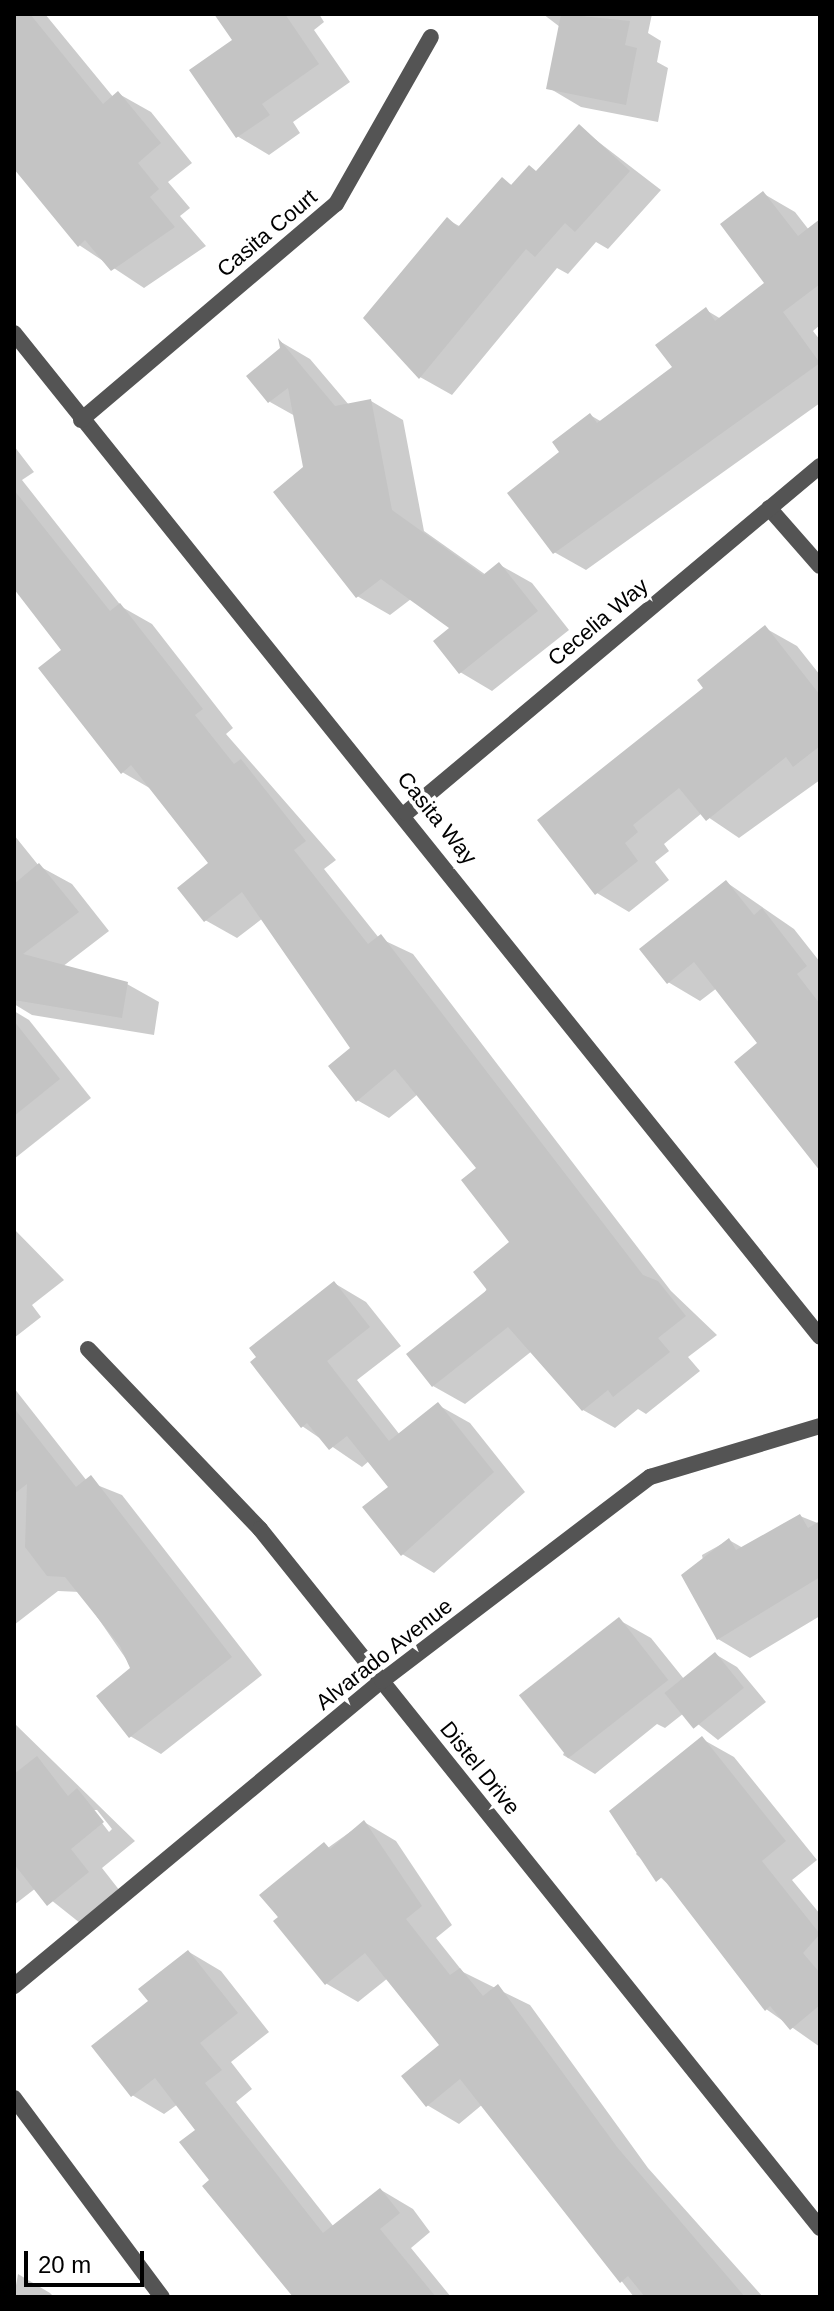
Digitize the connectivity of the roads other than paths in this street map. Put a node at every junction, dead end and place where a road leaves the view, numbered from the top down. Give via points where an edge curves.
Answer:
1 (431, 37) dead end
2 (14, 333) edge
3 (81, 420) junction
4 (820, 466) edge
5 (769, 508) junction
6 (820, 566) edge
7 (406, 813) junction
8 (820, 1337) edge
9 (88, 1349) dead end
10 (820, 1426) edge
11 (382, 1681) junction
12 (14, 1986) edge
13 (14, 2098) edge
14 (820, 2228) edge
15 (162, 2297) edge

1 - 3 street, Casita Court via 336,204
2 - 3 street, Casita Way
3 - 7 street, Casita Way
4 - 5 street, Cecelia Way
5 - 6 street
5 - 7 street, Cecelia Way
7 - 8 street, Casita Way
9 - 11 street, Distel Drive via 260,1529
10 - 11 street, Alvarado Avenue via 650,1477
11 - 12 street, Alvarado Avenue
11 - 14 street, Distel Drive
13 - 15 street

